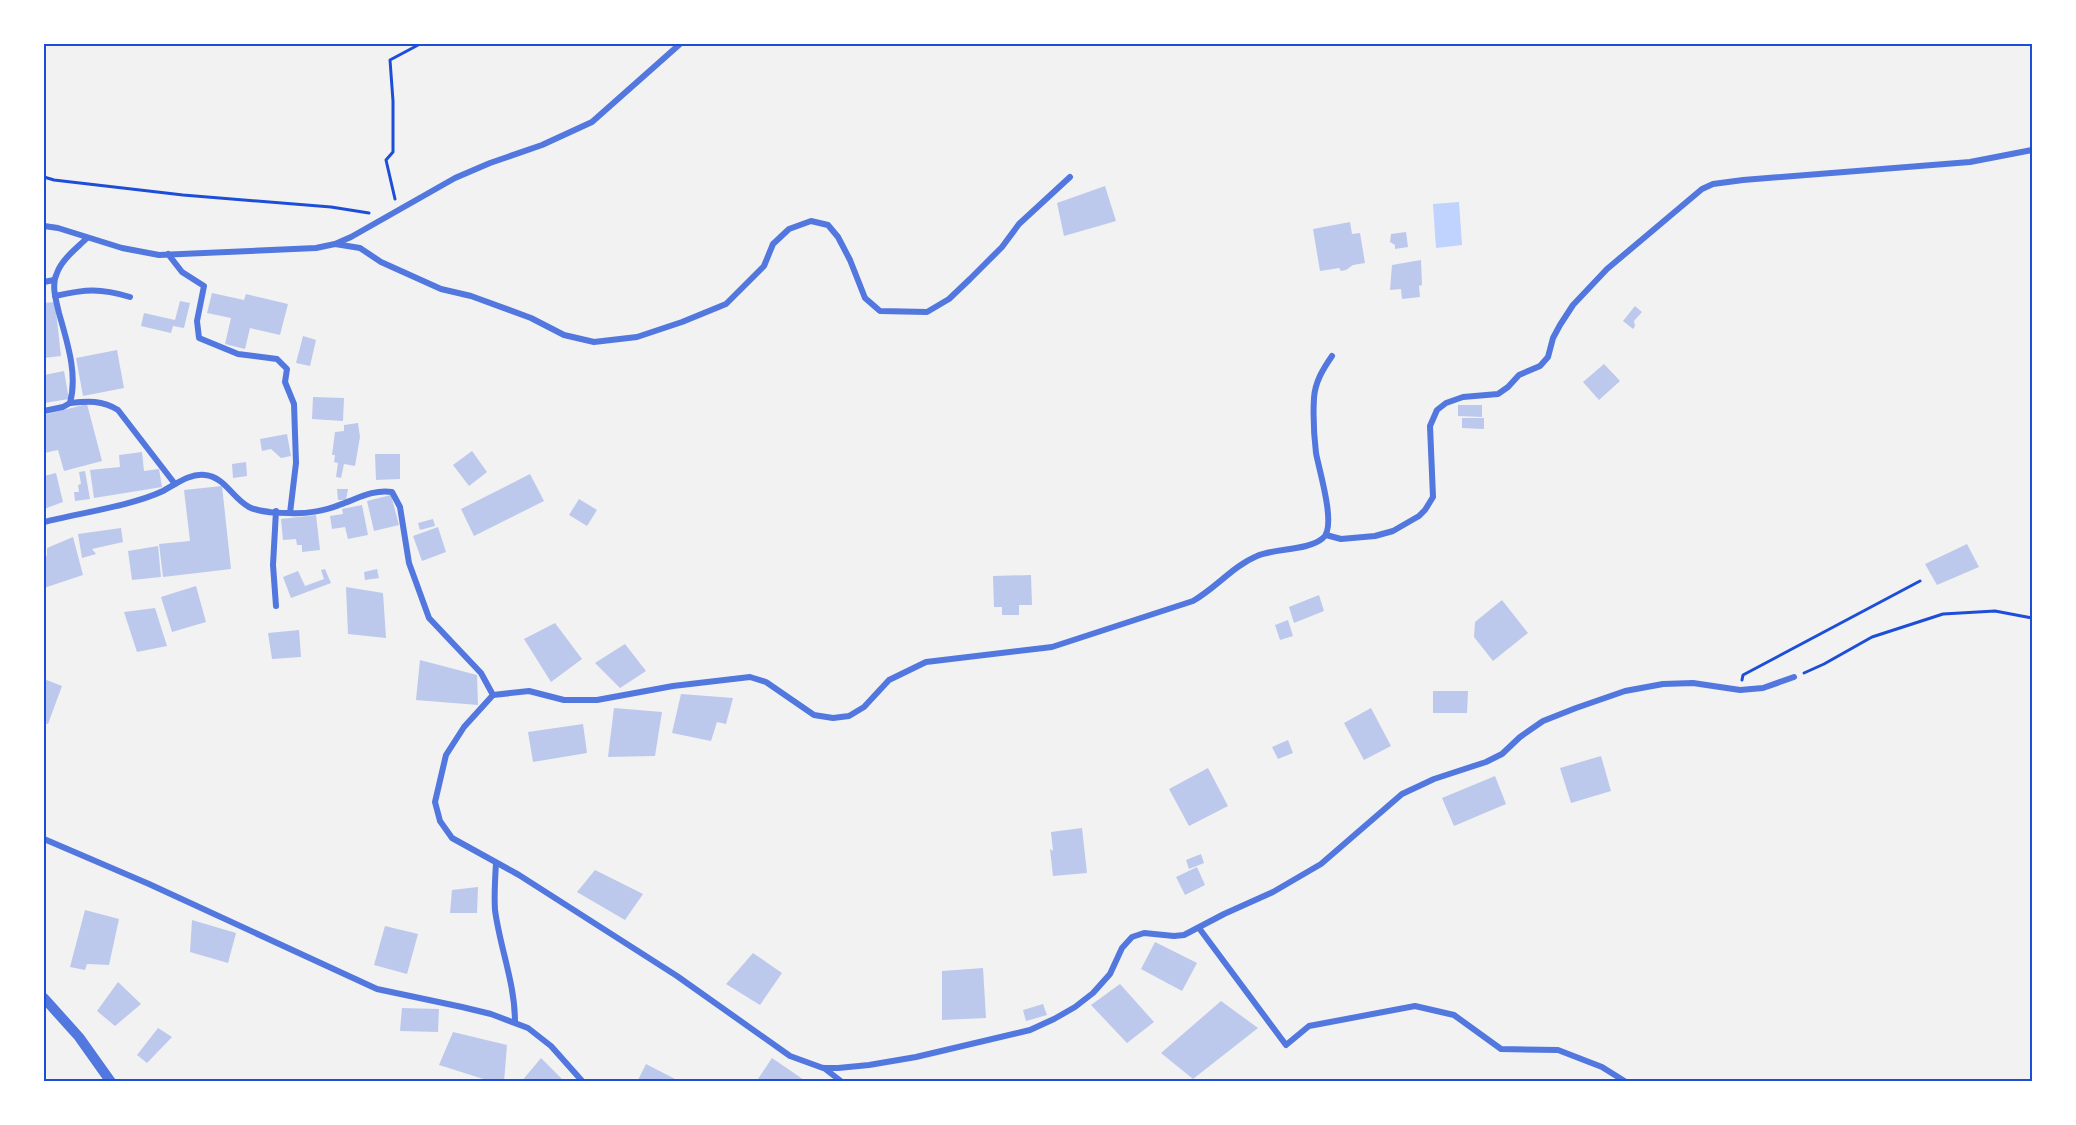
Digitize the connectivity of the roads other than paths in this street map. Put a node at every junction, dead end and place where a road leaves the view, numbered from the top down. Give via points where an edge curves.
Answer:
1 (680, 44) edge
2 (2032, 150) edge
3 (1070, 177) dead end
4 (44, 226) edge
5 (87, 238) junction
6 (335, 244) junction
7 (168, 254) junction
8 (54, 279) junction
9 (44, 282) edge
10 (55, 296) junction
11 (130, 297) dead end
12 (1332, 356) dead end
13 (69, 404) junction
14 (44, 411) edge
15 (175, 484) junction
16 (276, 511) junction
17 (290, 513) junction
18 (44, 522) edge
19 (1326, 535) junction
20 (276, 606) dead end
21 (1794, 677) road end
22 (493, 695) junction
23 (44, 839) edge
24 (496, 863) junction
25 (1199, 928) junction
26 (44, 998) edge
27 (515, 1022) junction
28 (823, 1068) junction
29 (111, 1082) edge
30 (583, 1082) edge
31 (842, 1082) edge
32 (1626, 1082) edge

1 - 6 street via 592,122 455,178
2 - 19 street via 1970,162 1707,186 1593,283 1560,325 1546,361 1519,375 1498,394 1463,397 1437,410 1430,426 1433,497 1419,516 1375,536 1341,539
3 - 6 street via 1019,224 1002,247 949,299 927,312 880,312 865,298 838,237 828,225 811,221 789,229 773,244 764,266 726,304 637,337 594,342 564,335 471,296 441,289 381,262 360,248
4 - 5 street
5 - 7 street via 142,252
5 - 8 street via 62,264
6 - 7 street
7 - 17 street via 182,272 204,286 197,321 199,338 238,354 277,358 287,369 285,381 294,404 296,463
8 - 9 street
8 - 10 street
10 - 11 street via 85,290
10 - 13 street via 74,383
12 - 19 street via 1319,377 1314,399 1316,452 1328,518
13 - 14 street
13 - 15 street via 94,401 118,410
15 - 16 street via 192,476 213,477 250,508
15 - 18 street via 146,497
16 - 17 street
16 - 20 street
17 - 22 street via 320,510 369,494 392,492 400,507 409,563 429,618 481,673
19 - 22 street via 1308,545 1258,555 1202,596 1168,611 1052,648 926,662 889,680 864,707 849,716 814,715 766,682 750,677 597,700 564,700 529,691
21 - 25 street via 1763,688 1740,690 1693,683 1646,687 1601,698 1543,721 1502,754 1402,794 1321,864
22 - 24 street via 464,727 446,755 435,802 440,821 452,838
23 - 27 street via 377,989
24 - 27 street via 496,912 512,984
24 - 28 street via 677,976 790,1056
25 - 28 street via 1174,936 1144,933 1132,937 1094,993 1030,1030 916,1057
25 - 32 street via 1286,1045 1309,1026 1415,1006 1454,1015 1501,1049 1558,1050 1602,1066
26 - 29 street via 79,1037
27 - 30 street via 541,1036
28 - 31 street

